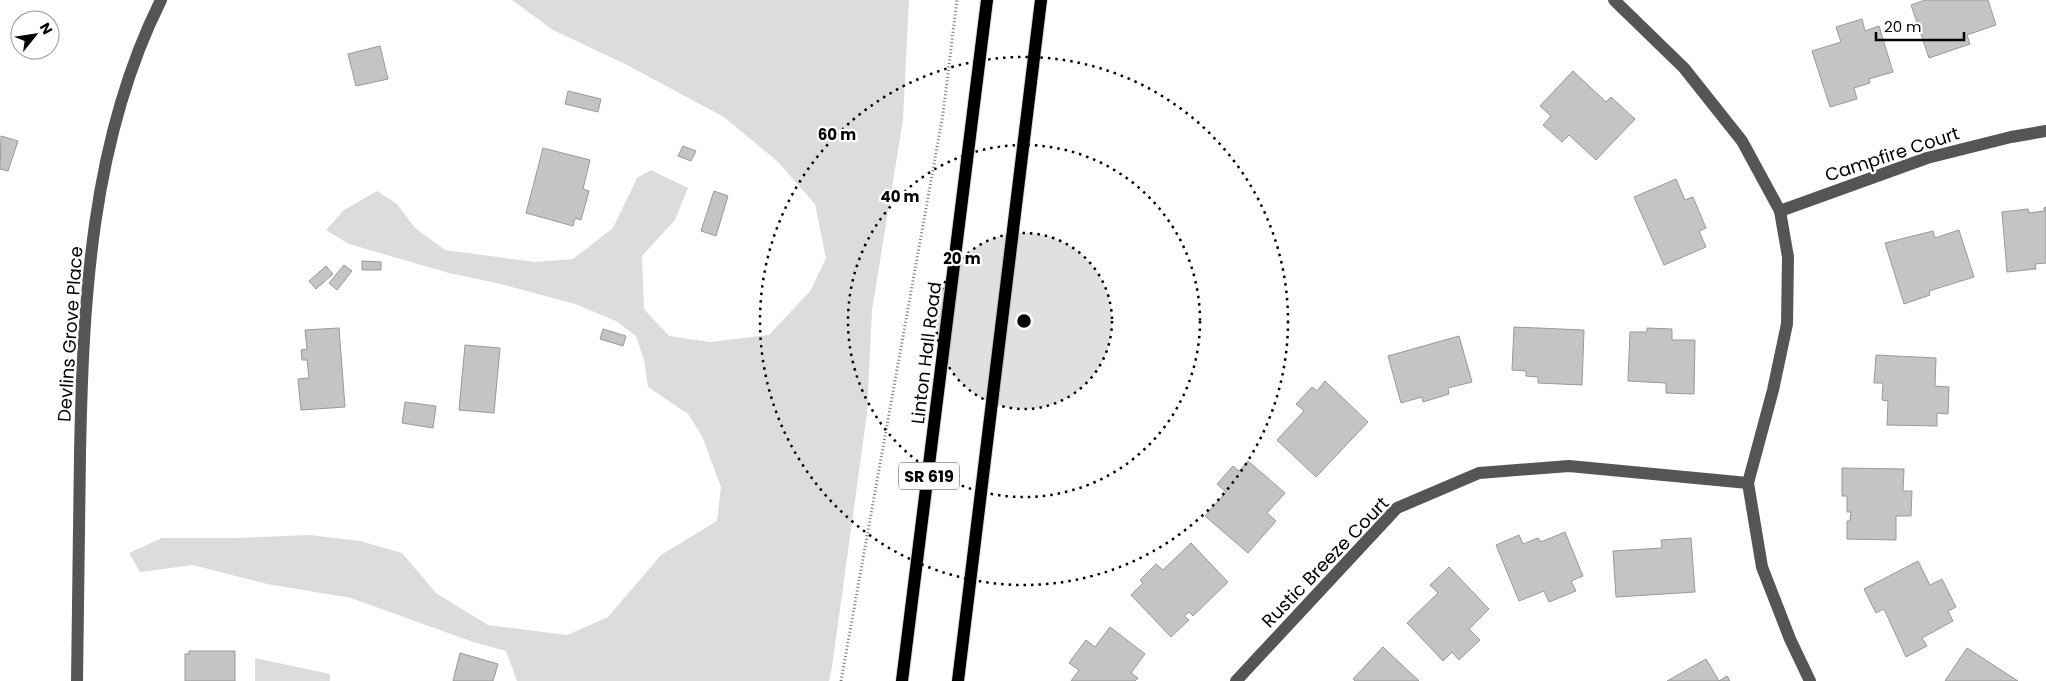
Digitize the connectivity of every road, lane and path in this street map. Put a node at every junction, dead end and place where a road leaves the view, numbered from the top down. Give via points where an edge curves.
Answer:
1 (161, 0) edge
2 (957, 0) edge
3 (987, 0) edge
4 (1041, 0) edge
5 (1614, 0) edge
6 (2046, 131) edge
7 (1780, 211) junction
8 (1748, 483) junction
9 (77, 681) edge
10 (841, 681) edge
11 (902, 681) edge
12 (958, 681) edge
13 (1236, 681) edge
14 (1810, 681) edge

1 - 9 street, Devlins Grove Place via 122,99 110,144 92,249 82,362
2 - 10 path via 943,114
3 - 11 main road, Linton Hall Road / SR 619
4 - 12 main road, SR 619
5 - 7 street via 1684,68 1742,141
6 - 7 street, Campfire Court via 1927,158
7 - 8 street via 1788,256 1787,324
8 - 13 street, Rustic Breeze Court via 1569,466 1479,473 1397,508
8 - 14 street via 1762,567 1790,640

